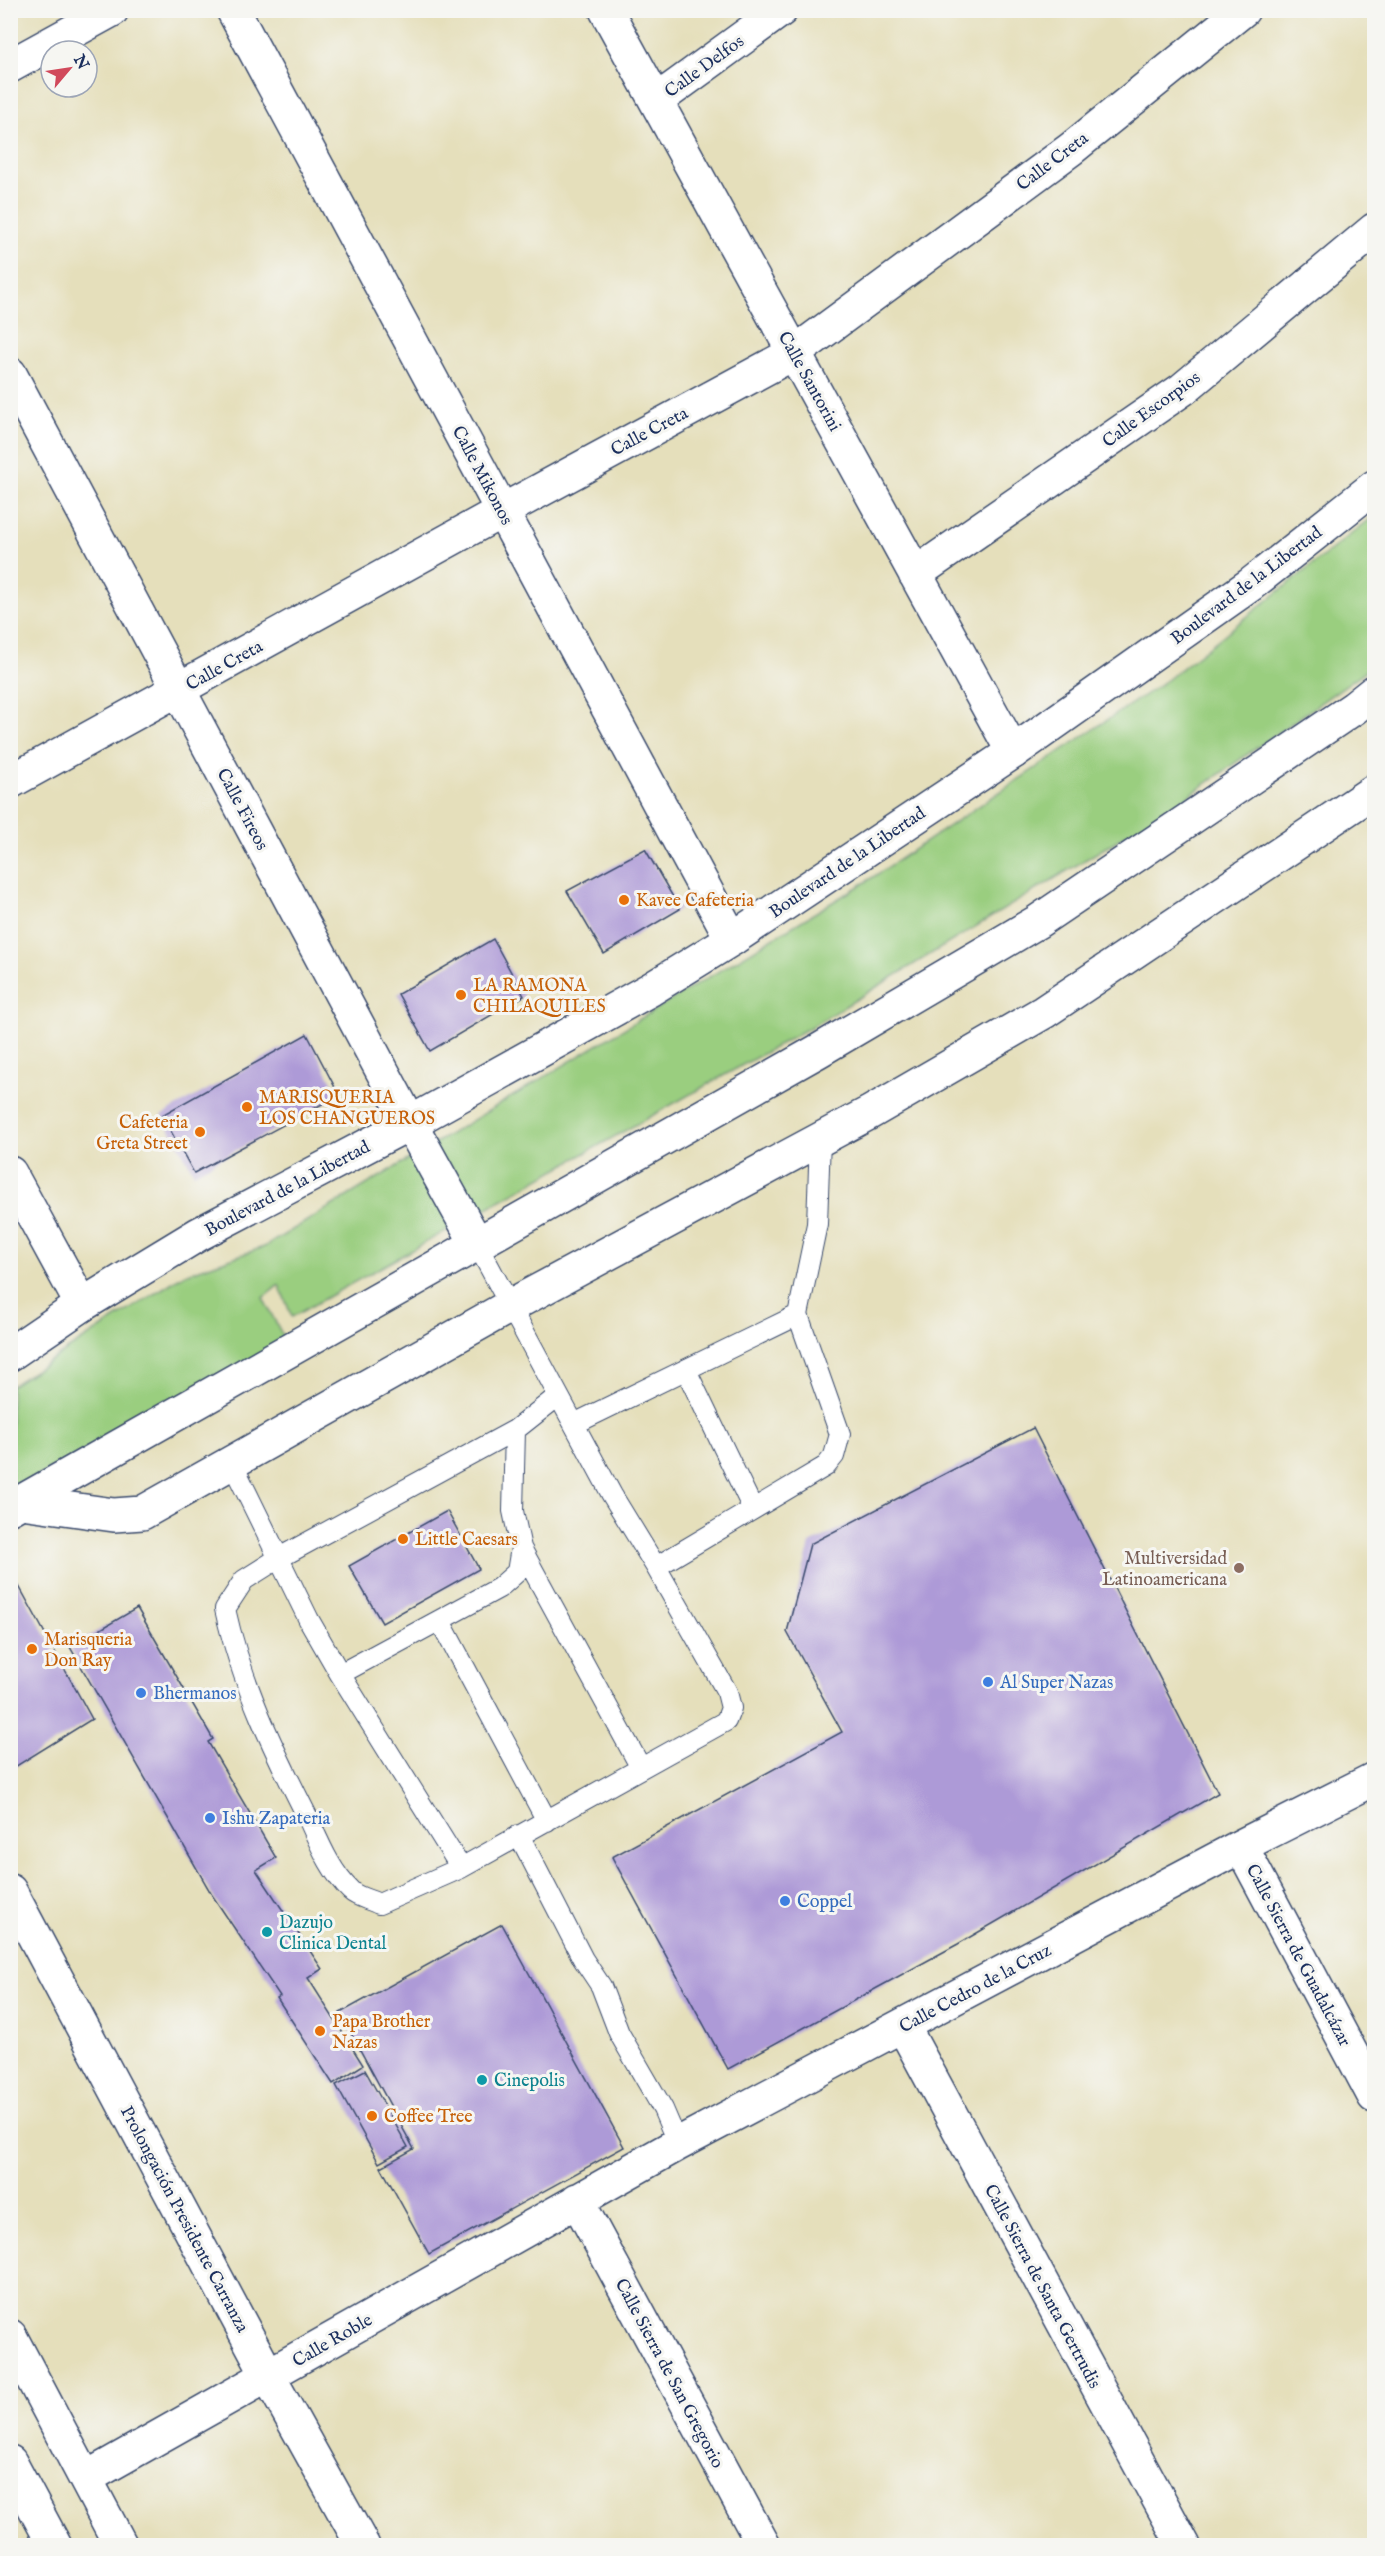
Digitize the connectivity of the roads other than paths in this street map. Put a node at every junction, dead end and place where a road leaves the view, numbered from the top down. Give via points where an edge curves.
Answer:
1 (112, 10) edge
2 (233, 10) edge
3 (606, 10) edge
4 (781, 10) edge
5 (1243, 10) edge
6 (10, 66) edge
7 (656, 101) junction
8 (1374, 230) edge
9 (794, 352) junction
10 (10, 374) edge
11 (1374, 487) edge
12 (502, 511) junction
13 (915, 574) junction
14 (179, 690) junction
15 (1374, 692) edge
16 (1012, 752) junction
17 (10, 782) edge
18 (1374, 791) edge
19 (732, 939) junction
20 (410, 1123) junction
21 (820, 1139) junction
22 (10, 1173) edge
23 (477, 1244) junction
24 (82, 1305) junction
25 (510, 1306) junction
26 (798, 1315) junction
27 (10, 1354) edge
28 (686, 1370) junction
29 (558, 1396) junction
30 (574, 1424) junction
31 (514, 1430) junction
32 (232, 1463) junction
33 (16, 1505) edge
34 (753, 1509) junction
35 (521, 1548) junction
36 (279, 1558) junction
37 (656, 1567) junction
38 (440, 1621) junction
39 (340, 1674) junction
40 (641, 1768) junction
41 (1374, 1779) edge
42 (547, 1821) junction
43 (519, 1835) junction
44 (1240, 1846) junction
45 (461, 1868) junction
46 (10, 1891) edge
47 (903, 2026) junction
48 (1374, 2096) edge
49 (678, 2144) junction
50 (577, 2200) junction
51 (10, 2336) edge
52 (269, 2377) junction
53 (10, 2462) edge
54 (86, 2478) junction
55 (56, 2546) edge
56 (121, 2546) edge
57 (363, 2546) edge
58 (764, 2546) edge
59 (1184, 2546) edge

1 - 6 main road
2 - 12 main road, Calle Mikonos
3 - 7 main road, Calle Santorini
4 - 7 main road, Calle Delfos
5 - 9 main road, Calle Creta via 1071,149
7 - 9 main road, Calle Santorini
8 - 13 main road, Calle Escorpios via 1183,389
9 - 12 main road, Calle Creta
9 - 13 main road, Calle Santorini
10 - 14 main road, Calle Fireos
11 - 16 main road, Boulevard de la Libertad via 1250,585
12 - 14 main road, Calle Creta
12 - 19 main road, Calle Mikonos
13 - 16 main road, Calle Santorini
14 - 17 main road, Calle Creta
14 - 20 main road, Calle Fireos
15 - 23 main road via 1037,922 819,1051
16 - 19 main road, Boulevard de la Libertad
18 - 21 main road via 1044,1012
19 - 20 main road, Boulevard de la Libertad via 651,989
20 - 23 main road, Calle Fireos
20 - 24 main road, Boulevard de la Libertad via 199,1234
21 - 25 main road
21 - 26 lane via 817,1224
22 - 24 main road
23 - 25 lane
23 - 33 main road
24 - 27 main road, Boulevard de la Libertad
25 - 29 lane
25 - 32 main road
26 - 28 lane
26 - 34 lane via 840,1434 838,1446 826,1466
28 - 30 lane
28 - 34 lane
29 - 30 lane
29 - 31 lane
30 - 37 lane
31 - 35 lane via 513,1510
31 - 36 lane
32 - 33 main road via 142,1513 114,1515
32 - 36 lane
34 - 37 lane
35 - 38 lane via 517,1572 499,1588
35 - 40 lane
36 - 39 lane
36 - 45 lane via 244,1580 225,1609 233,1648 252,1700 333,1868 352,1893 379,1904
37 - 40 lane via 727,1692 731,1708 726,1721
38 - 39 lane
38 - 42 lane
39 - 45 lane
40 - 42 lane
41 - 44 main road, Calle Cedro de la Cruz
42 - 43 lane
43 - 45 lane
43 - 49 lane via 601,1986 620,2033
44 - 47 main road, Calle Cedro de la Cruz
44 - 48 main road, Calle Sierra de Guadalcázar
46 - 52 main road, Prolongación Presidente Carranza
47 - 49 main road, Calle Cedro de la Cruz
47 - 59 main road, Calle Sierra de Santa Gertrudis
49 - 50 main road, Calle Cedro de la Cruz
50 - 52 main road, Calle Roble
50 - 58 main road, Calle Sierra de San Gregorio
51 - 54 main road
52 - 54 main road, Calle Roble
52 - 57 main road, Prolongación Presidente Carranza
53 - 55 main road
54 - 56 main road

